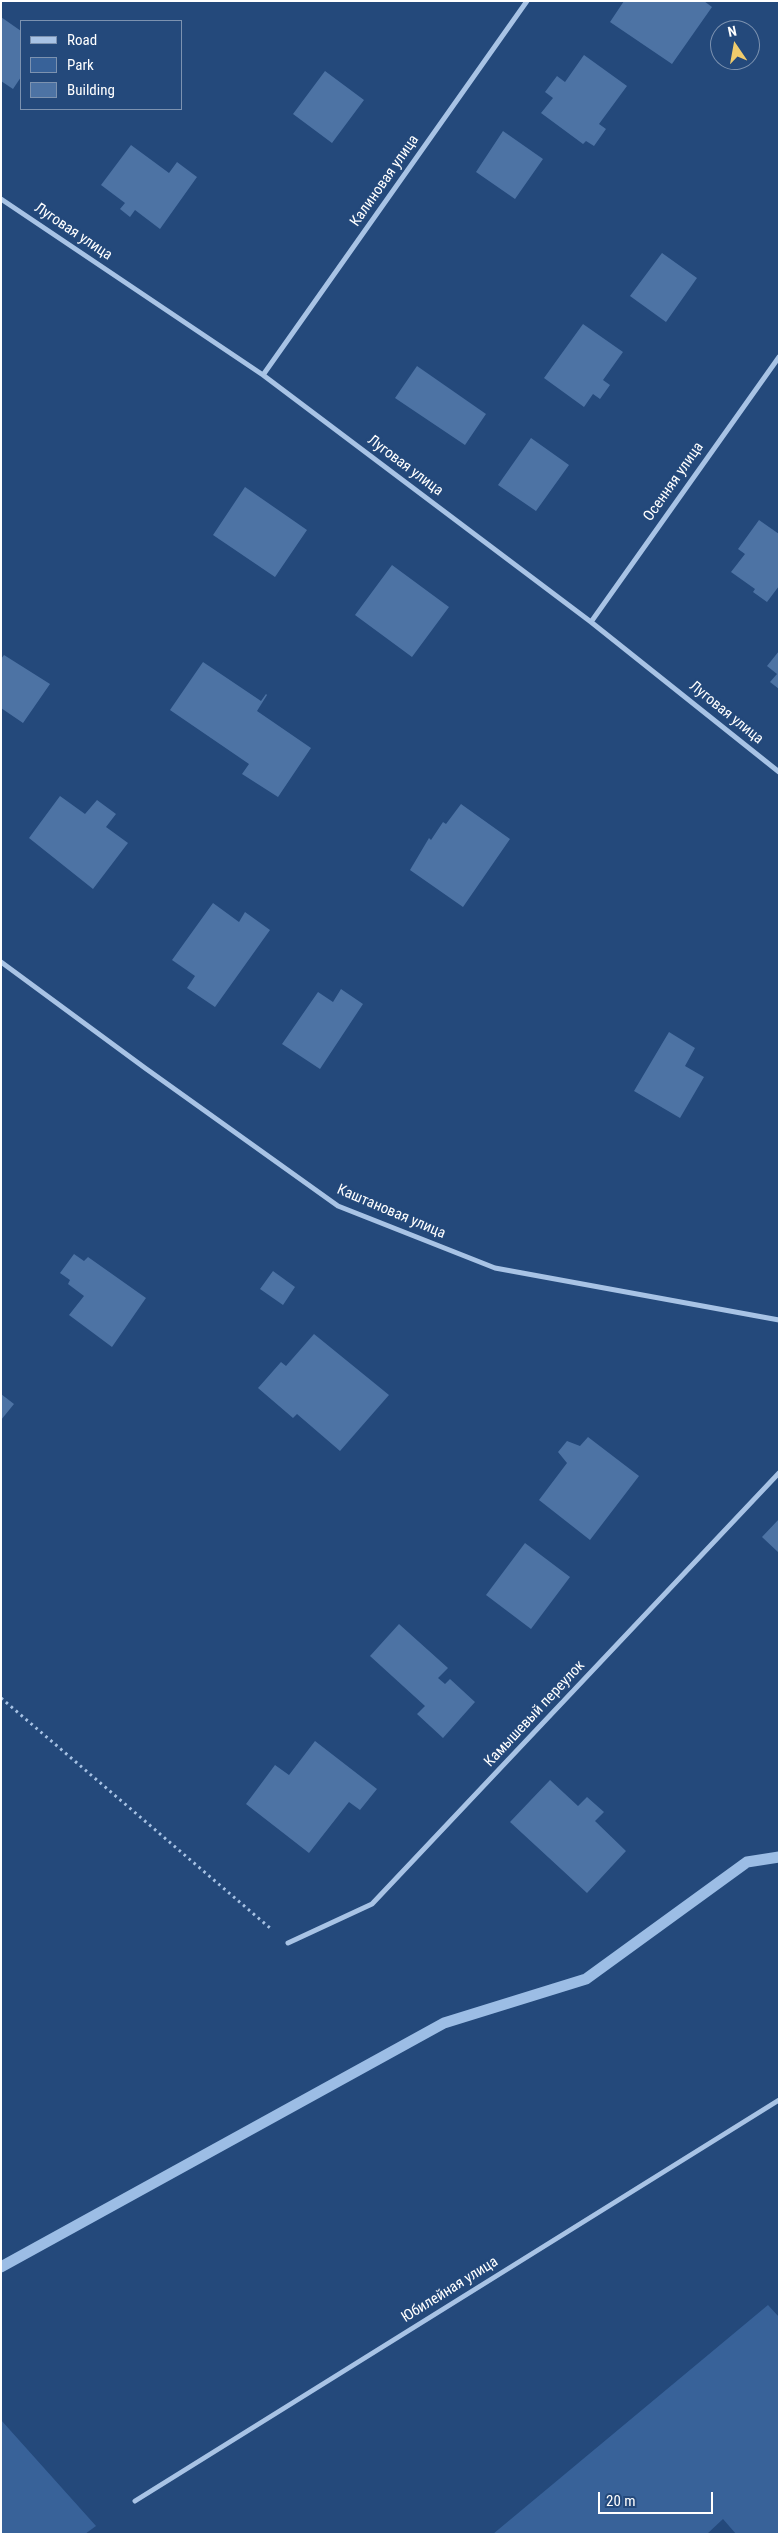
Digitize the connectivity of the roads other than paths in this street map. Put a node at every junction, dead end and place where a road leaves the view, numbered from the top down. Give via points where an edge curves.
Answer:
1 (527, 1) edge
2 (1, 199) edge
3 (779, 358) edge
4 (263, 375) junction
5 (590, 622) junction
6 (779, 772) edge
7 (1, 962) edge
8 (779, 1320) edge
9 (779, 1472) edge
10 (288, 1944) road end
11 (779, 2100) edge
12 (135, 2501) dead end

1 - 4 street, Калиновая улица
2 - 4 street, Луговая улица
3 - 5 street, Осенняя улица
4 - 5 street, Луговая улица
5 - 6 street, Луговая улица
7 - 8 street, Каштановая улица via 338,1206 495,1268
9 - 10 street, Камышевый переулок via 372,1904
11 - 12 street, Юбилейная улица

